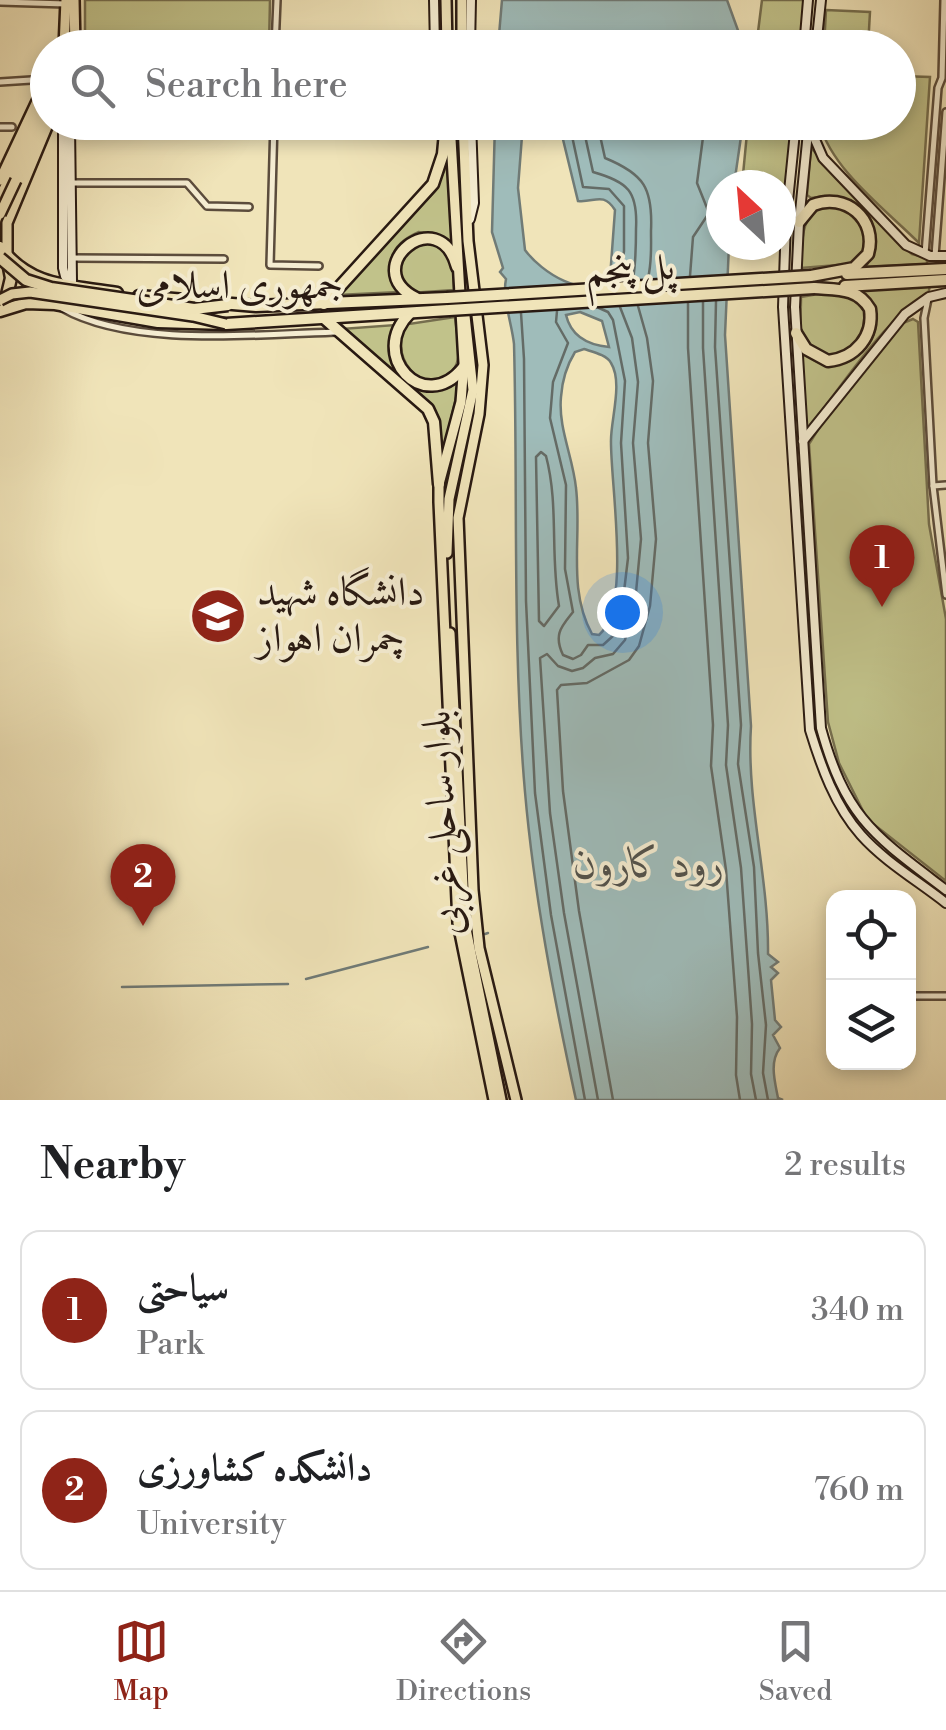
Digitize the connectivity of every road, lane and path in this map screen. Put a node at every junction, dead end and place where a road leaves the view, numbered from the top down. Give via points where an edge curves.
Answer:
1 (276, 0) edge
2 (434, 0) edge
3 (471, 0) edge
4 (808, 0) edge
5 (821, 0) edge
6 (944, 0) edge
7 (69, 1) edge
8 (0, 2) edge
9 (462, 5) edge
10 (446, 6) edge
11 (70, 30) edge
12 (275, 30) edge
13 (435, 30) edge
14 (470, 30) edge
15 (806, 30) edge
16 (818, 30) edge
17 (30, 80) edge
18 (945, 80) edge
19 (0, 82) edge
20 (946, 112) edge
21 (30, 120) edge
22 (946, 120) edge
23 (0, 127) edge
24 (12, 127) dead end
25 (30, 128) edge
26 (30, 140) edge
27 (41, 140) edge
28 (69, 140) edge
29 (273, 140) edge
30 (444, 140) edge
31 (447, 140) edge
32 (464, 140) edge
33 (472, 140) edge
34 (794, 140) edge
35 (807, 140) edge
36 (814, 140) edge
37 (945, 157) edge
38 (934, 158) junction
39 (8, 173) edge
40 (67, 183) junction
41 (1, 189) edge
42 (944, 191) edge
43 (16, 201) junction
44 (0, 206) edge
45 (249, 207) dead end
46 (0, 214) edge
47 (799, 222) junction
48 (942, 225) edge
49 (467, 228) junction
50 (2, 253) edge
51 (930, 255) junction
52 (946, 256) edge
53 (70, 258) junction
54 (224, 258) dead end
55 (319, 266) dead end
56 (457, 267) junction
57 (946, 270) edge
58 (37, 278) junction
59 (946, 280) edge
60 (813, 282) junction
61 (458, 284) junction
62 (72, 285) junction
63 (946, 293) edge
64 (929, 297) junction
65 (417, 299) junction
66 (0, 300) edge
67 (32, 303) junction
68 (55, 304) junction
69 (324, 304) junction
70 (448, 304) junction
71 (228, 305) junction
72 (0, 310) edge
73 (410, 312) junction
74 (905, 314) junction
75 (924, 318) junction
76 (324, 319) junction
77 (226, 324) junction
78 (341, 332) junction
79 (796, 333) junction
80 (463, 368) junction
81 (803, 441) junction
82 (792, 452) junction
83 (804, 452) junction
84 (439, 484) junction
85 (946, 485) edge
86 (933, 486) junction
87 (937, 524) junction
88 (946, 524) edge
89 (943, 561) edge
90 (946, 595) edge
91 (946, 890) edge
92 (946, 903) edge
93 (916, 996) edge
94 (946, 996) edge
95 (497, 1100) edge
96 (516, 1100) edge

1 - 12 street
2 - 13 main road
3 - 14 main road
4 - 15 main road
5 - 16 main road
6 - 18 street
7 - 8 street
7 - 11 main road
9 - 10 main road
17 - 19 street
18 - 38 street via 938,88
20 - 22 street
21 - 39 main road
22 - 37 street
23 - 24 street
25 - 39 main road
26 - 39 main road
27 - 43 main road
28 - 40 main road
29 - 55 street via 270,265
30 - 69 highway via 434,184
31 - 56 main road, بلوار ساحلی غربی
32 - 49 main road, بلوار ساحلی غربی
33 - 49 main road via 474,204
34 - 82 main road via 782,274
35 - 47 main road
36 - 51 main road via 906,244
37 - 38 street
37 - 42 street
38 - 51 street
39 - 41 main road
39 - 46 main road, bridge
40 - 45 street via 187,183 207,206
40 - 53 main road
40 - 62 main road via 63,268
42 - 48 street
43 - 44 main road
43 - 50 main road
47 - 60 highway via 813,206 838,201 858,212 870,234 862,262
47 - 79 main road
48 - 51 street
49 - 96 main road, بلوار ساحلی غربی via 483,365 458,518 473,890 478,948
50 - 58 highway
50 - 71 highway, bridge via 26,280 51,288 194,309
50 - 72 highway via 10,290
51 - 52 main road
53 - 54 street
53 - 62 main road
56 - 61 main road, بلوار ساحلی غربی
56 - 65 highway via 438,241 406,245 395,275
57 - 60 highway
58 - 62 highway, جمهوری اسلامی
58 - 67 highway via 24,289
59 - 60 highway
60 - 70 highway, پل پنجم, bridge
60 - 79 highway via 859,295 870,309 866,338 850,354 828,361 806,350
61 - 80 main road, بلوار ساحلی غربی
61 - 95 main road, بلوار ساحلی غربی via 473,390 446,544 461,858 469,949
62 - 71 highway, جمهوری اسلامی
63 - 64 main road
64 - 74 main road
64 - 75 street
65 - 69 highway, جمهوری اسلامی
65 - 70 highway, جمهوری اسلامی
66 - 77 main road, bridge via 30,292
67 - 68 highway, جمهوری اسلامی
67 - 72 highway, جمهوری اسلامی
68 - 77 highway, جمهوری اسلامی via 158,322
68 - 78 street via 82,318 157,332
69 - 71 highway, جمهوری اسلامی
70 - 73 highway, جمهوری اسلامی
73 - 76 highway, جمهوری اسلامی
73 - 80 highway via 394,344 401,369 432,386
74 - 75 street
74 - 81 main road
75 - 86 street
76 - 77 highway, جمهوری اسلامی
76 - 78 highway
78 - 84 highway via 428,409
79 - 81 main road
80 - 84 main road, بلوار ساحلی غربی
81 - 83 main road
82 - 83 main road
82 - 92 main road via 808,708 817,751 864,839
83 - 91 main road via 826,748 870,832
84 - 95 main road, بلوار ساحلی غربی via 458,923
85 - 86 street
86 - 87 street
87 - 88 street
87 - 89 street
89 - 90 street
93 - 94 street

